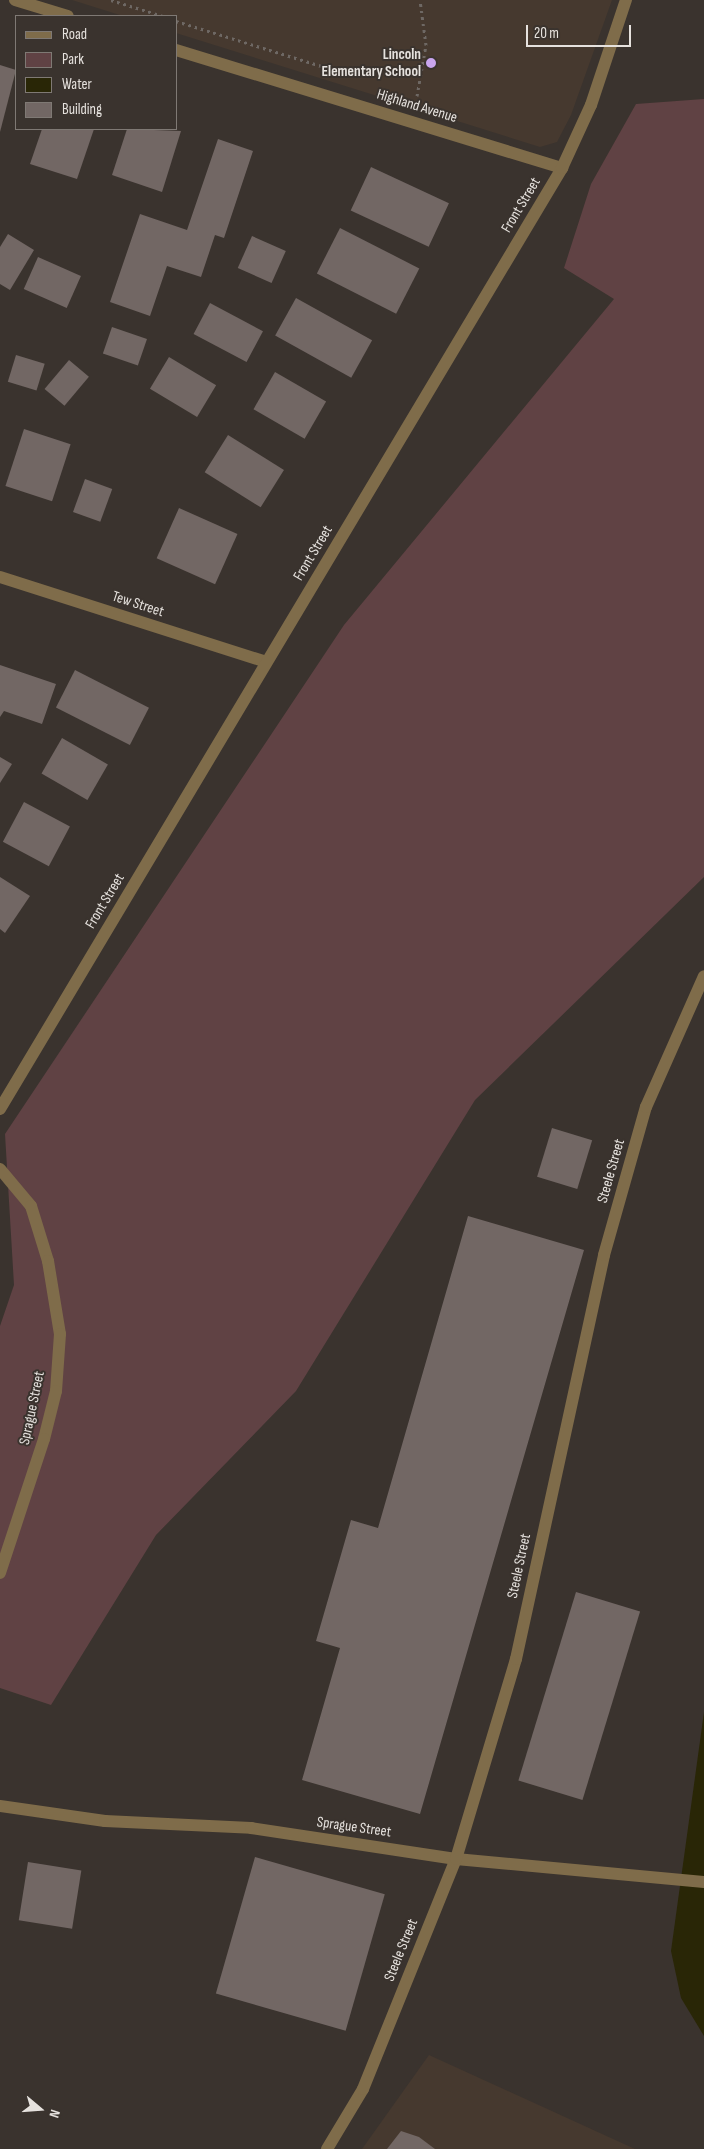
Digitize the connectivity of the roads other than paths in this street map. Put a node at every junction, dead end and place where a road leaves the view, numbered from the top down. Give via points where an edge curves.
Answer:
1 (15, 0) edge
2 (626, 0) edge
3 (65, 15) edge
4 (178, 51) edge
5 (562, 168) junction
6 (0, 577) edge
7 (266, 662) junction
8 (704, 976) edge
9 (0, 1109) edge
10 (0, 1169) edge
11 (0, 1573) edge
12 (0, 1806) edge
13 (456, 1859) junction
14 (704, 1882) edge
15 (326, 2149) edge

1 - 3 street
2 - 5 street, Front Street via 591,105
4 - 5 street, Highland Avenue
5 - 7 street, Front Street
6 - 7 street, Tew Street
7 - 9 street, Front Street
8 - 13 street, Steele Street via 646,1108 606,1248 516,1659
10 - 11 street, Sprague Street via 31,1206 48,1261 60,1334 48,1420
12 - 13 street, Sprague Street via 105,1821 251,1828
13 - 14 street, Sprague Street
13 - 15 street, Steele Street via 363,2089

